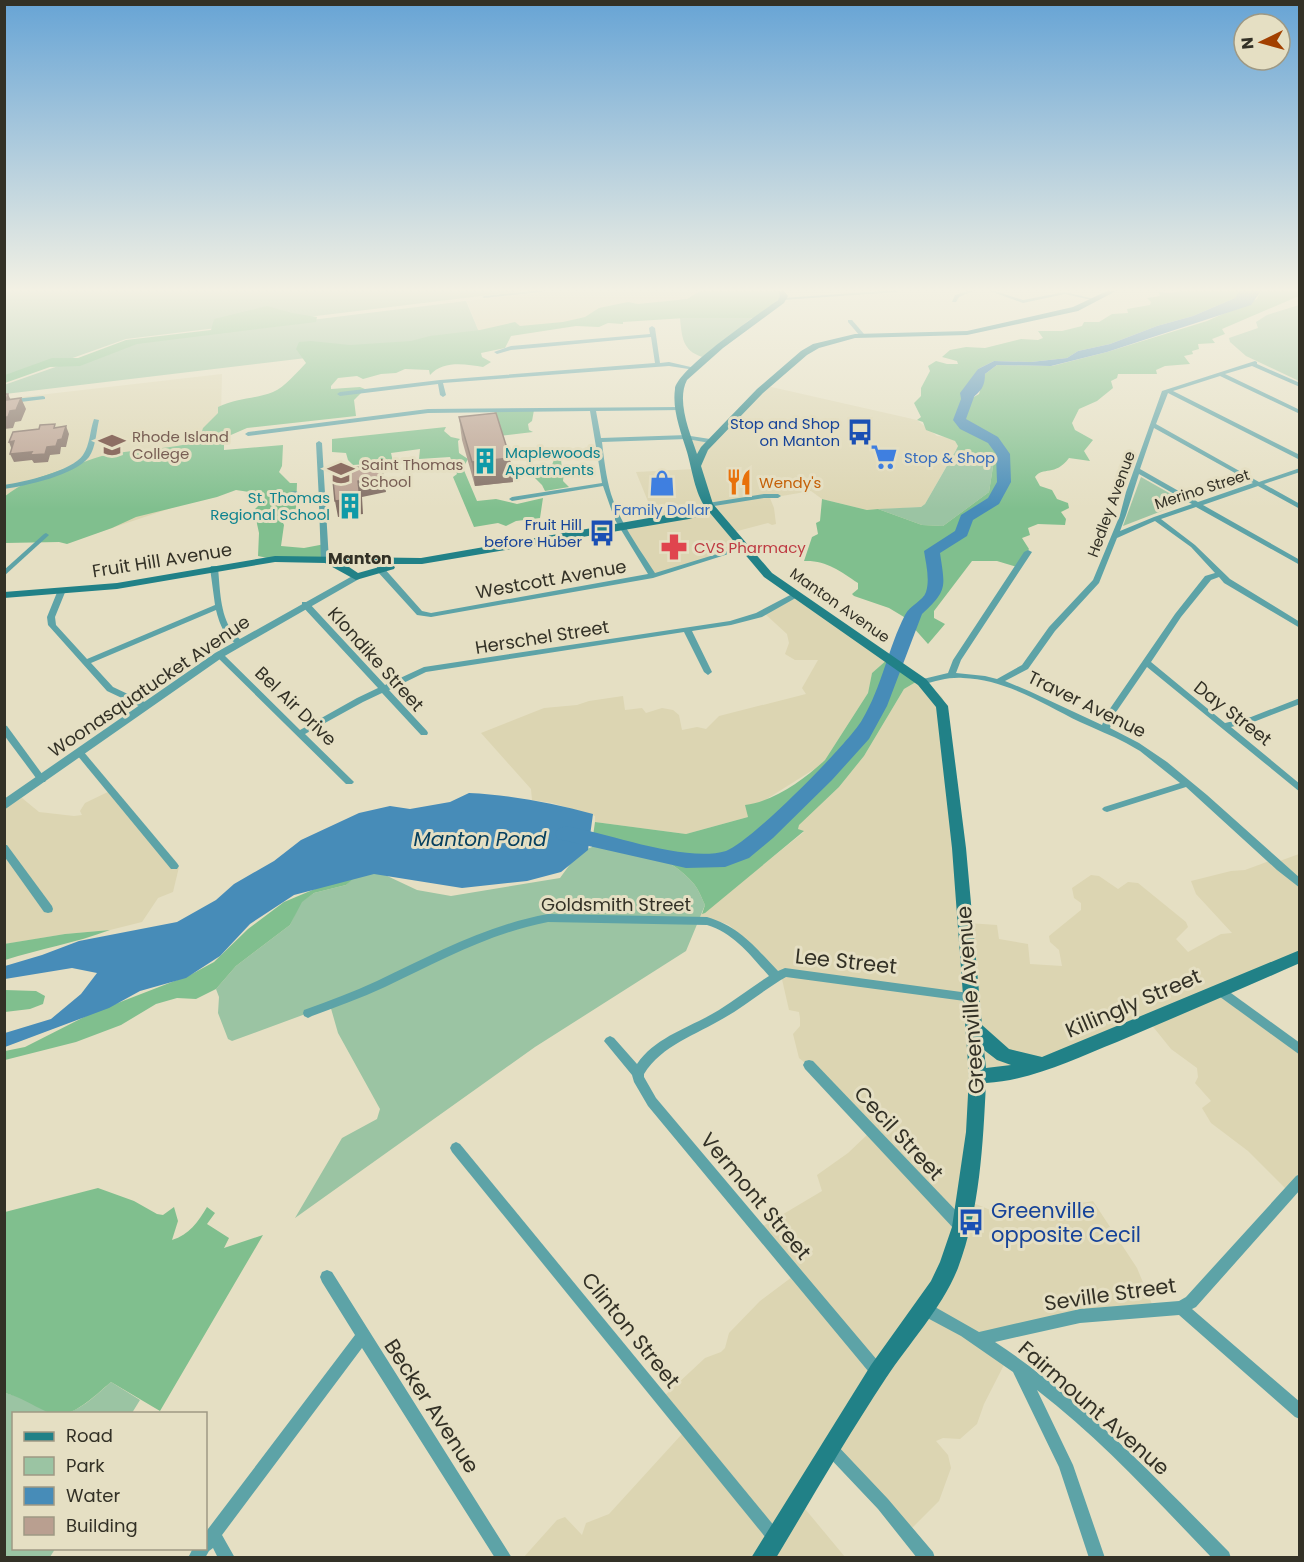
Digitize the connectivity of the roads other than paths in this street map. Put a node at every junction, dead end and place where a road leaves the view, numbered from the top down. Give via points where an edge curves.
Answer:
1 (658, 364) joint
2 (699, 364) edge
3 (791, 364) edge
4 (693, 369) junction
5 (1220, 374) junction
6 (440, 382) junction
7 (1299, 385) edge
8 (1167, 390) junction
9 (340, 394) dead end
10 (443, 394) dead end
11 (43, 398) dead end
12 (4, 402) edge
13 (680, 409) junction
14 (593, 410) junction
15 (1299, 412) edge
16 (96, 420) dead end
17 (1153, 425) junction
18 (248, 434) dead end
19 (687, 437) junction
20 (600, 440) junction
21 (711, 441) junction
22 (319, 443) dead end
23 (1299, 458) edge
24 (696, 466) junction
25 (1137, 470) junction
26 (1299, 470) edge
27 (605, 483) junction
28 (1259, 484) junction
29 (4, 487) edge
30 (293, 492) dead end
31 (512, 499) dead end
32 (322, 504) junction
33 (1199, 505) junction
34 (1299, 507) edge
35 (710, 508) junction
36 (1156, 518) junction
37 (622, 528) junction
38 (46, 535) dead end
39 (1115, 536) junction
40 (742, 548) junction
41 (1028, 552) dead end
42 (326, 561) junction
43 (422, 561) junction
44 (1299, 563) edge
45 (214, 568) junction
46 (380, 569) junction
47 (4, 574) edge
48 (1220, 574) junction
49 (653, 576) junction
50 (356, 577) junction
51 (62, 590) junction
52 (4, 595) edge
53 (797, 595) junction
54 (305, 604) junction
55 (219, 606) junction
56 (1299, 626) edge
57 (687, 630) junction
58 (239, 642) junction
59 (219, 655) junction
60 (86, 662) junction
61 (1148, 663) junction
62 (708, 672) dead end
63 (951, 675) junction
64 (918, 679) junction
65 (998, 682) junction
66 (381, 689) junction
67 (1299, 701) edge
68 (146, 706) junction
69 (1224, 726) junction
70 (4, 728) edge
71 (1105, 729) junction
72 (301, 733) junction
73 (424, 733) dead end
74 (80, 753) junction
75 (42, 780) junction
76 (349, 782) dead end
77 (1186, 784) junction
78 (1299, 789) edge
79 (4, 806) edge
80 (1107, 809) dead end
81 (4, 848) edge
82 (174, 866) dead end
83 (1299, 884) edge
84 (48, 909) dead end
85 (1299, 956) edge
86 (777, 977) junction
87 (1220, 991) junction
88 (972, 997) junction
89 (308, 1013) dead end
90 (976, 1030) junction
91 (610, 1041) dead end
92 (1299, 1050) edge
93 (1044, 1064) junction
94 (809, 1065) dead end
95 (638, 1072) junction
96 (978, 1076) junction
97 (456, 1148) dead end
98 (1299, 1180) edge
99 (962, 1227) junction
100 (327, 1277) dead end
101 (923, 1308) junction
102 (1181, 1308) junction
103 (362, 1337) junction
104 (980, 1339) junction
105 (1017, 1365) junction
106 (878, 1372) junction
107 (1299, 1412) edge
108 (830, 1448) junction
109 (775, 1538) junction
110 (209, 1539) edge
111 (227, 1557) edge
112 (504, 1557) edge
113 (762, 1557) edge
114 (927, 1557) edge
115 (1097, 1557) edge
116 (1223, 1557) edge

1 - 4 street
1 - 6 street
2 - 4 main road
3 - 21 main road
4 - 13 main road, Manton Avenue via 681,382
5 - 7 street via 1254,364
5 - 8 street
5 - 15 street
6 - 9 street
6 - 10 street
8 - 17 street, Hedley Avenue
8 - 23 street
11 - 12 street
13 - 14 street
13 - 19 main road, Manton Avenue
14 - 18 street via 428,411
14 - 20 street
16 - 29 street via 87,455 78,463
17 - 25 street, Hedley Avenue
17 - 28 street
19 - 20 street
19 - 21 street
19 - 24 main road, Manton Avenue
20 - 27 street
21 - 24 main road
22 - 32 street
24 - 35 main road, Manton Avenue
25 - 33 street
25 - 39 street, Hedley Avenue
26 - 28 street, Merino Street
27 - 31 street
27 - 37 street
28 - 33 street, Merino Street
28 - 34 street
30 - 32 street
32 - 42 street
33 - 36 street, Merino Street
33 - 44 street
35 - 35 street via 768,500 778,496 764,496
35 - 37 main road, Fruit Hill Avenue
35 - 40 main road, Manton Avenue
36 - 39 street, Merino Street
36 - 48 street via 1193,546
37 - 43 main road, Fruit Hill Avenue
37 - 49 street
38 - 47 street
39 - 65 street, Hedley Avenue via 1096,581 1052,629 1025,667
40 - 49 street, Westcott Avenue
40 - 53 main road, Manton Avenue via 768,575
41 - 63 street
42 - 43 main road, Fruit Hill Avenue
42 - 45 main road, Fruit Hill Avenue via 275,559
42 - 50 main road, Fruit Hill Avenue
43 - 46 main road, Fruit Hill Avenue
45 - 51 main road, Fruit Hill Avenue via 137,583
45 - 55 street
46 - 49 street, Westcott Avenue via 426,615
46 - 50 main road, Woonasquatucket Avenue
48 - 56 street
48 - 61 street via 1208,578
50 - 54 street, Woonasquatucket Avenue
51 - 52 main road, Fruit Hill Avenue
51 - 60 street via 51,617 52,625
53 - 57 street, Herschel Street via 747,619
53 - 64 main road, Manton Avenue
54 - 58 street, Woonasquatucket Avenue
54 - 66 street, Klondike Street
55 - 58 street via 230,637
55 - 60 street
57 - 62 street
57 - 66 street, Herschel Street via 424,670
58 - 59 street, Woonasquatucket Avenue
59 - 68 street, Woonasquatucket Avenue
59 - 72 street, Bel Air Drive
60 - 68 street via 110,688
61 - 69 street, Day Street
61 - 71 street via 1110,715
63 - 64 street, Traver Avenue
63 - 65 street, Traver Avenue
64 - 88 main road, Greenville Avenue via 938,699 945,717
65 - 71 street, Traver Avenue
66 - 72 street, Herschel Street
66 - 73 street, Klondike Street
67 - 69 street
68 - 74 street, Woonasquatucket Avenue
69 - 78 street, Day Street
70 - 75 street
71 - 77 street, Traver Avenue via 1141,748
72 - 76 street, Bel Air Drive
74 - 75 street, Woonasquatucket Avenue
74 - 82 street
75 - 79 street, Woonasquatucket Avenue
77 - 80 street
77 - 83 street, Traver Avenue
81 - 84 street
85 - 87 main road, Killingly Street
86 - 88 street, Lee Street via 785,972
86 - 89 street, Goldsmith Street via 736,934 721,924 693,920 548,918 481,937
86 - 95 street, Lee Street via 715,1018 677,1037
87 - 92 street
87 - 93 main road, Killingly Street
88 - 90 main road, Greenville Avenue
90 - 93 main road via 1000,1054
90 - 96 main road, Greenville Avenue
91 - 95 street, Vermont Street
93 - 96 main road, Killingly Street
94 - 99 street, Cecil Street
95 - 106 street, Vermont Street via 652,1102
96 - 99 main road, Greenville Avenue
97 - 109 street, Clinton Street
98 - 102 street, Seville Street via 1191,1302
99 - 101 main road, Greenville Avenue via 949,1266
100 - 103 street, Becker Avenue
101 - 104 street, Fairmount Avenue
101 - 106 main road, Greenville Avenue
102 - 104 street, Seville Street via 1080,1316
102 - 107 street
103 - 110 street
103 - 112 street, Becker Avenue
104 - 105 street, Fairmount Avenue
105 - 115 street via 1066,1465
105 - 116 street, Fairmount Avenue via 1095,1431
106 - 108 main road, Greenville Avenue
108 - 109 main road, Greenville Avenue
108 - 114 street
109 - 113 main road, Greenville Avenue
110 - 111 street

